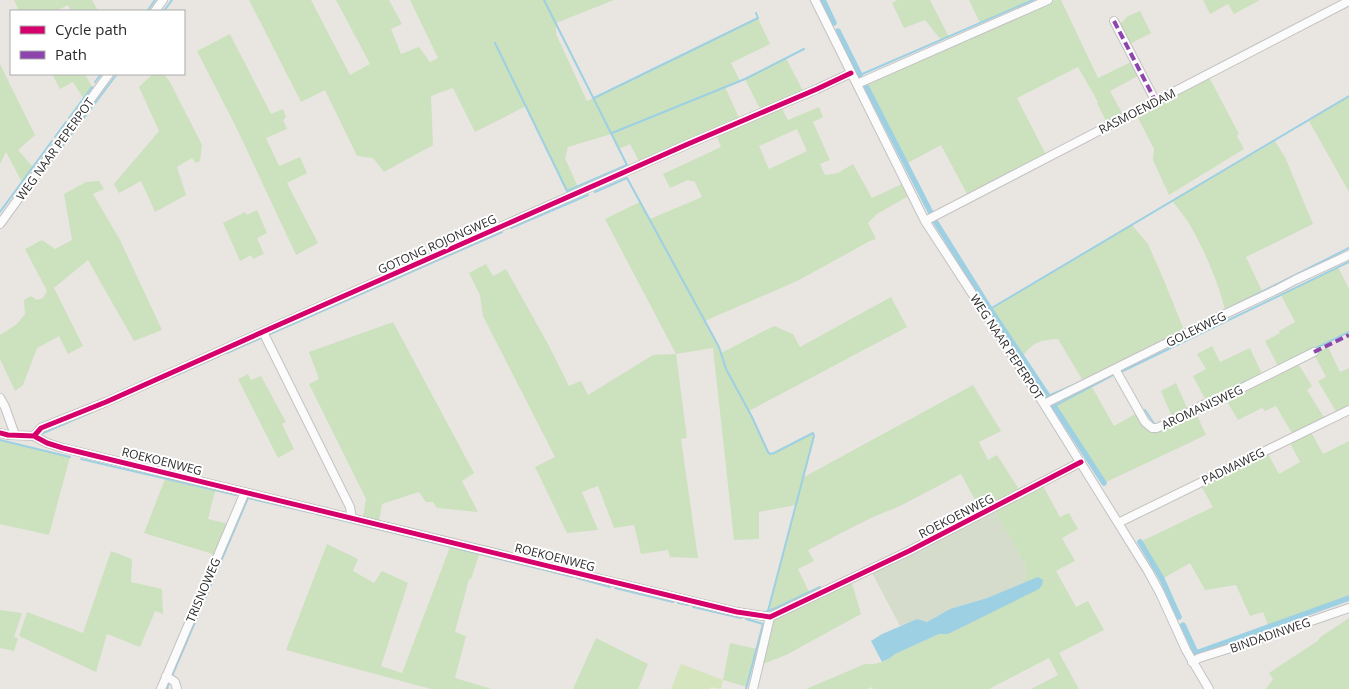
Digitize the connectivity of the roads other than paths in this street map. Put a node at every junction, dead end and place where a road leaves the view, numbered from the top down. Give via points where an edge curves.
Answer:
1 (815, 0) edge
2 (1048, 0) edge
3 (1349, 1) edge
4 (1114, 21) dead end
5 (851, 73) junction
6 (108, 75) edge
7 (857, 84) junction
8 (1156, 102) junction
9 (926, 221) junction
10 (0, 224) edge
11 (1349, 255) edge
12 (263, 332) junction
13 (1314, 352) dead end
14 (1115, 369) junction
15 (0, 398) edge
16 (1044, 404) junction
17 (1349, 410) edge
18 (0, 433) edge
19 (15, 435) junction
20 (34, 436) junction
21 (1080, 462) junction
22 (245, 492) junction
23 (352, 518) junction
24 (1118, 523) junction
25 (1349, 608) edge
26 (770, 617) junction
27 (1192, 662) junction
28 (166, 676) junction
29 (161, 689) edge
30 (177, 689) edge
31 (753, 689) edge
32 (1208, 689) edge

1 - 5 street, WEG NAAR PEPERPOT
2 - 7 street
3 - 8 street, RASMOENDAM
4 - 8 street
5 - 7 street, WEG NAAR PEPERPOT
5 - 12 street, GOTONG ROJONGWEG
6 - 10 street, WEG NAAR PEPERPOT
7 - 9 street, WEG NAAR PEPERPOT
8 - 9 street, RASMOENDAM
9 - 16 street, WEG NAAR PEPERPOT
11 - 14 street, GOLEKWEG
12 - 20 street, GOTONG ROJONGWEG via 41,428
12 - 23 street via 350,506
13 - 14 street, AROMANISWEG via 1156,428 1145,422
14 - 16 street, GOLEKWEG
15 - 19 street
16 - 21 street, WEG NAAR PEPERPOT
17 - 24 street, PADMAWEG
18 - 19 street, ROEKOENWEG
19 - 20 street, ROEKOENWEG
20 - 22 street, ROEKOENWEG via 63,448
21 - 24 street, WEG NAAR PEPERPOT
21 - 26 street, ROEKOENWEG via 909,552
22 - 23 street, ROEKOENWEG
22 - 28 street, TRISNOWEG
23 - 26 street, ROEKOENWEG via 736,612
24 - 27 street, WEG NAAR PEPERPOT via 1152,578
25 - 27 street, BINDADINWEG
26 - 31 street
27 - 32 street, WEG NAAR PEPERPOT
28 - 29 street, TRISNOWEG
28 - 30 street via 175,682

